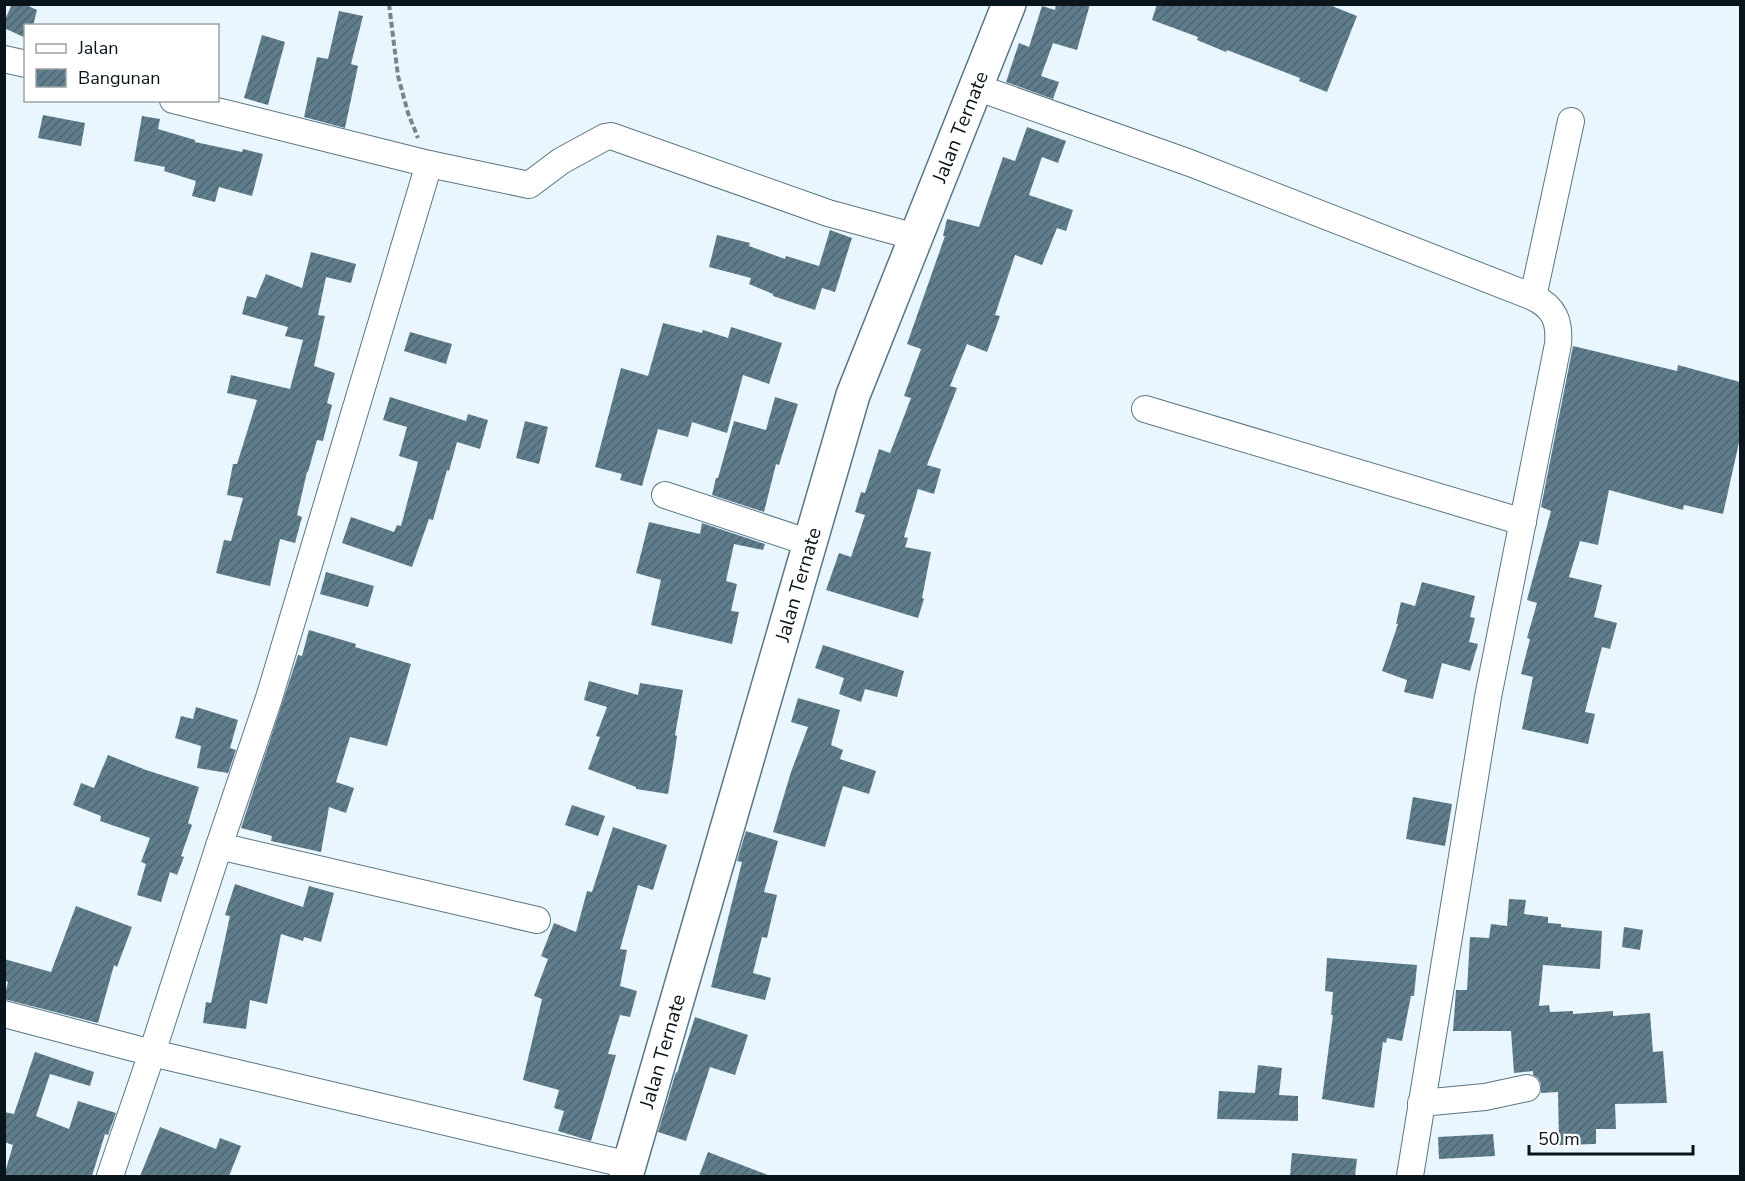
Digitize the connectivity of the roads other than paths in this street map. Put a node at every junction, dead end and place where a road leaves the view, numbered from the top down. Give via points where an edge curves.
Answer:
1 (1009, 4) edge
2 (4, 59) edge
3 (24, 64) edge
4 (976, 87) junction
5 (181, 102) edge
6 (1571, 121) dead end
7 (429, 164) junction
8 (916, 237) junction
9 (1533, 297) junction
10 (1145, 409) dead end
11 (665, 495) dead end
12 (1523, 522) junction
13 (810, 543) junction
14 (219, 846) junction
15 (537, 920) dead end
16 (4, 1014) edge
17 (152, 1053) junction
18 (1527, 1088) dead end
19 (1420, 1103) junction
20 (628, 1171) edge
21 (110, 1176) edge
22 (1410, 1176) edge

1 - 4 street, Jalan Ternate
2 - 3 street
4 - 8 street, Jalan Ternate
4 - 9 street via 1190,163
5 - 7 street
6 - 9 street
7 - 8 street via 529,185 561,160 610,136 828,213
7 - 14 street via 269,698
8 - 13 street, Jalan Ternate via 853,395
9 - 12 street via 1544,302 1555,315 1559,334
10 - 12 street
11 - 13 street
12 - 19 street via 1488,697 1435,1032
13 - 20 street, Jalan Ternate
14 - 15 street
14 - 17 street
16 - 17 street
17 - 20 street
17 - 21 street
18 - 19 street via 1485,1097
19 - 22 street

